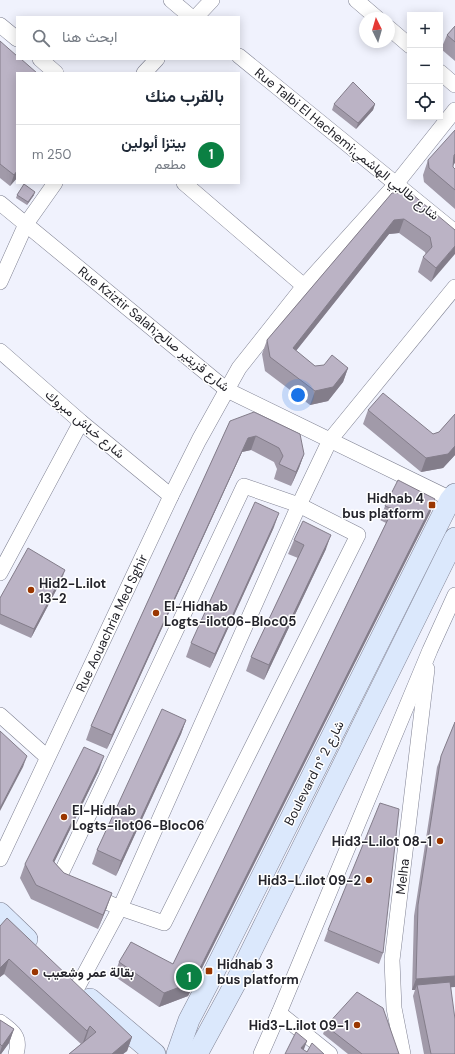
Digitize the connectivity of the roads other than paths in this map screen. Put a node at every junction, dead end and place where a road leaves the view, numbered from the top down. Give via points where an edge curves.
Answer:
1 (171, 0) edge
2 (212, 0) edge
3 (356, 0) edge
4 (370, 12) edge
5 (190, 16) edge
6 (197, 16) edge
7 (0, 25) edge
8 (395, 33) edge
9 (16, 38) edge
10 (407, 43) edge
11 (240, 57) edge
12 (41, 60) edge
13 (156, 60) edge
14 (55, 72) edge
15 (145, 72) edge
16 (443, 75) edge
17 (455, 85) edge
18 (455, 110) edge
19 (54, 184) edge
20 (185, 184) edge
21 (396, 184) junction
22 (0, 203) edge
23 (26, 224) junction
24 (455, 232) edge
25 (0, 282) edge
26 (304, 286) junction
27 (455, 286) edge
28 (0, 351) edge
29 (227, 390) junction
30 (81, 422) junction
31 (330, 440) junction
32 (171, 496) junction
33 (453, 498) edge
34 (299, 505) junction
35 (455, 538) edge
36 (0, 573) edge
37 (455, 595) edge
38 (430, 650) junction
39 (0, 715) edge
40 (47, 757) junction
41 (0, 859) edge
42 (120, 908) junction
43 (0, 913) edge
44 (38, 950) edge
45 (60, 972) edge
46 (77, 988) junction
47 (279, 1012) junction
48 (0, 1022) edge
49 (16, 1054) edge
50 (155, 1054) edge
51 (177, 1054) edge
52 (197, 1054) edge
53 (261, 1054) edge
54 (330, 1054) edge
55 (403, 1054) edge

1 - 5 street
2 - 6 street
3 - 4 street
7 - 9 street
8 - 10 street
11 - 21 street, Rue Talbi El Hachemi;شارع طالبي الهاشمي
12 - 14 street
13 - 15 street
16 - 17 street
18 - 21 street, Rue Aouachria Med Sghir
19 - 23 street
20 - 26 street
21 - 24 street, Rue Talbi El Hachemi;شارع طالبي الهاشمي
21 - 26 street, Rue Aouachria Med Sghir
22 - 23 street, Rue Kziztir Salah;شارع قزيتير صالح
23 - 25 street
23 - 29 street, Rue Kziztir Salah;شارع قزيتير صالح
26 - 29 street, Rue Aouachria Med Sghir via 239,368
27 - 31 street
28 - 30 street, شارع خباش مبروك
29 - 31 street, Rue Kziztir Salah;شارع قزيتير صالح
29 - 32 street, Rue Aouachria Med Sghir
30 - 32 street, شارع خباش مبروك
30 - 36 street
31 - 33 street, Rue Kziztir Salah;شارع قزيتير صالح
31 - 34 street
32 - 40 street, Rue Aouachria Med Sghir
33 - 51 main road, Boulevard n° شارع 2 via 189,1020
34 - 42 street
34 - 42 street via 358,535 164,923
34 - 42 street via 244,486 58,880
35 - 52 main road, Boulevard n° شارع 2 via 236,982
37 - 38 street
38 - 47 street
38 - 55 street, Melha via 392,960 394,1008
39 - 40 street
40 - 41 street, Rue Aouachria Med Sghir
42 - 46 street
43 - 44 main road
45 - 46 main road
46 - 50 main road
47 - 53 street
47 - 54 street
48 - 49 street via 12,1031 18,1041

